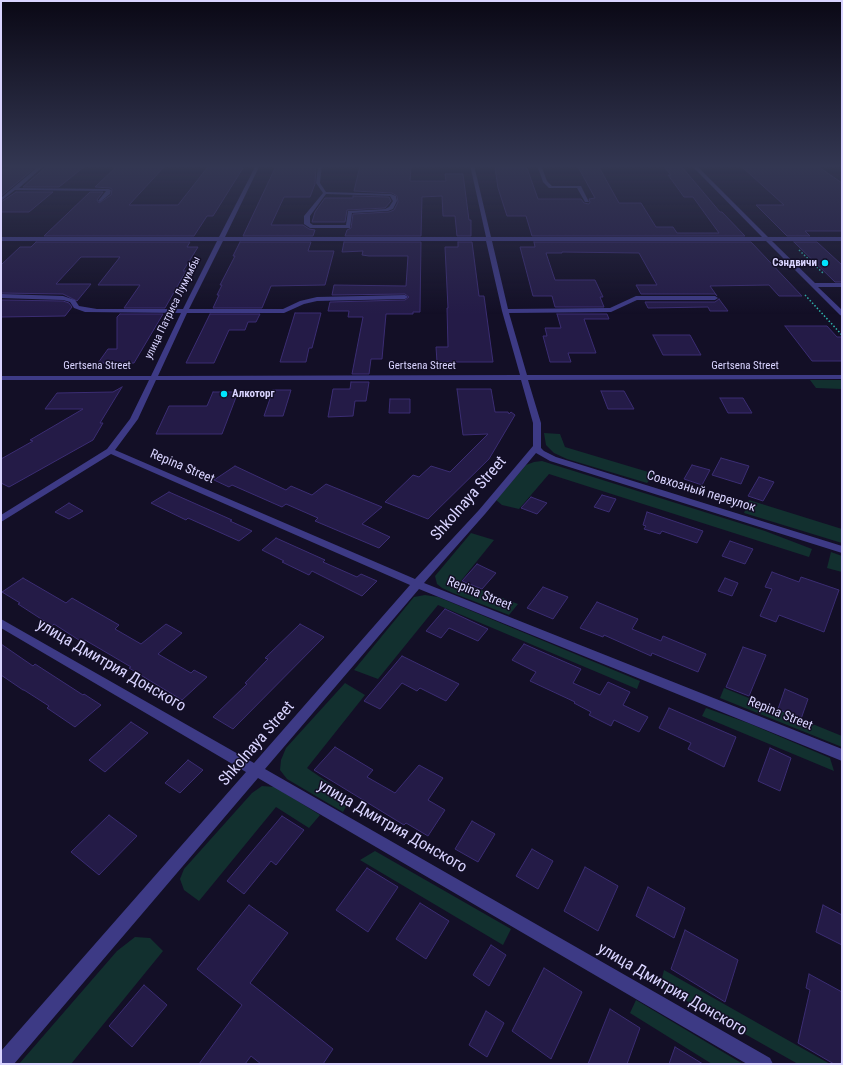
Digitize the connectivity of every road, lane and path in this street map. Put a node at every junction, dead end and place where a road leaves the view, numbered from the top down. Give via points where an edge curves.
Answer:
1 (232, 215) edge
2 (308, 215) edge
3 (350, 215) edge
4 (483, 215) edge
5 (743, 215) edge
6 (312, 227) junction
7 (1, 239) edge
8 (220, 239) junction
9 (309, 239) junction
10 (489, 239) junction
11 (767, 239) junction
12 (842, 239) edge
13 (813, 285) junction
14 (842, 285) edge
15 (1, 296) edge
16 (405, 297) dead end
17 (715, 298) dead end
18 (185, 311) junction
19 (505, 311) junction
20 (842, 314) edge
21 (153, 377) junction
22 (525, 377) junction
23 (842, 377) edge
24 (1, 378) edge
25 (537, 446) junction
26 (110, 451) junction
27 (1, 519) edge
28 (842, 550) edge
29 (417, 584) junction
30 (1, 623) edge
31 (842, 755) edge
32 (256, 770) junction
33 (2, 1064) edge
34 (764, 1064) edge

1 - 8 street, улица Патриса Лумумбы
2 - 6 street via 307,224
3 - 6 street via 348,227
4 - 10 street
5 - 11 street
6 - 9 street
7 - 8 street
8 - 9 street
8 - 18 street, улица Патриса Лумумбы
9 - 10 street
10 - 11 street
10 - 19 street
11 - 12 street
11 - 13 street
13 - 14 street
13 - 20 street
15 - 18 street via 63,298 73,301 76,307 84,310
16 - 18 street via 317,299 302,302 284,311
17 - 19 street via 636,298 611,310
18 - 21 street, улица Патриса Лумумбы
19 - 22 street
21 - 22 street, Gertsena Street
21 - 24 street, Gertsena Street
21 - 26 street, улица Патриса Лумумбы via 134,419
22 - 23 street, Gertsena Street
22 - 25 street via 536,423
25 - 28 street, Совхозный переулок via 541,453 553,459
25 - 29 street, Shkolnaya Street
26 - 27 street, улица Патриса Лумумбы
26 - 29 street, Repina Street
29 - 31 street, Repina Street
29 - 32 street, Shkolnaya Street
30 - 32 street, улица Дмитрия Донского
32 - 33 street, Shkolnaya Street
32 - 34 street, улица Дмитрия Донского

